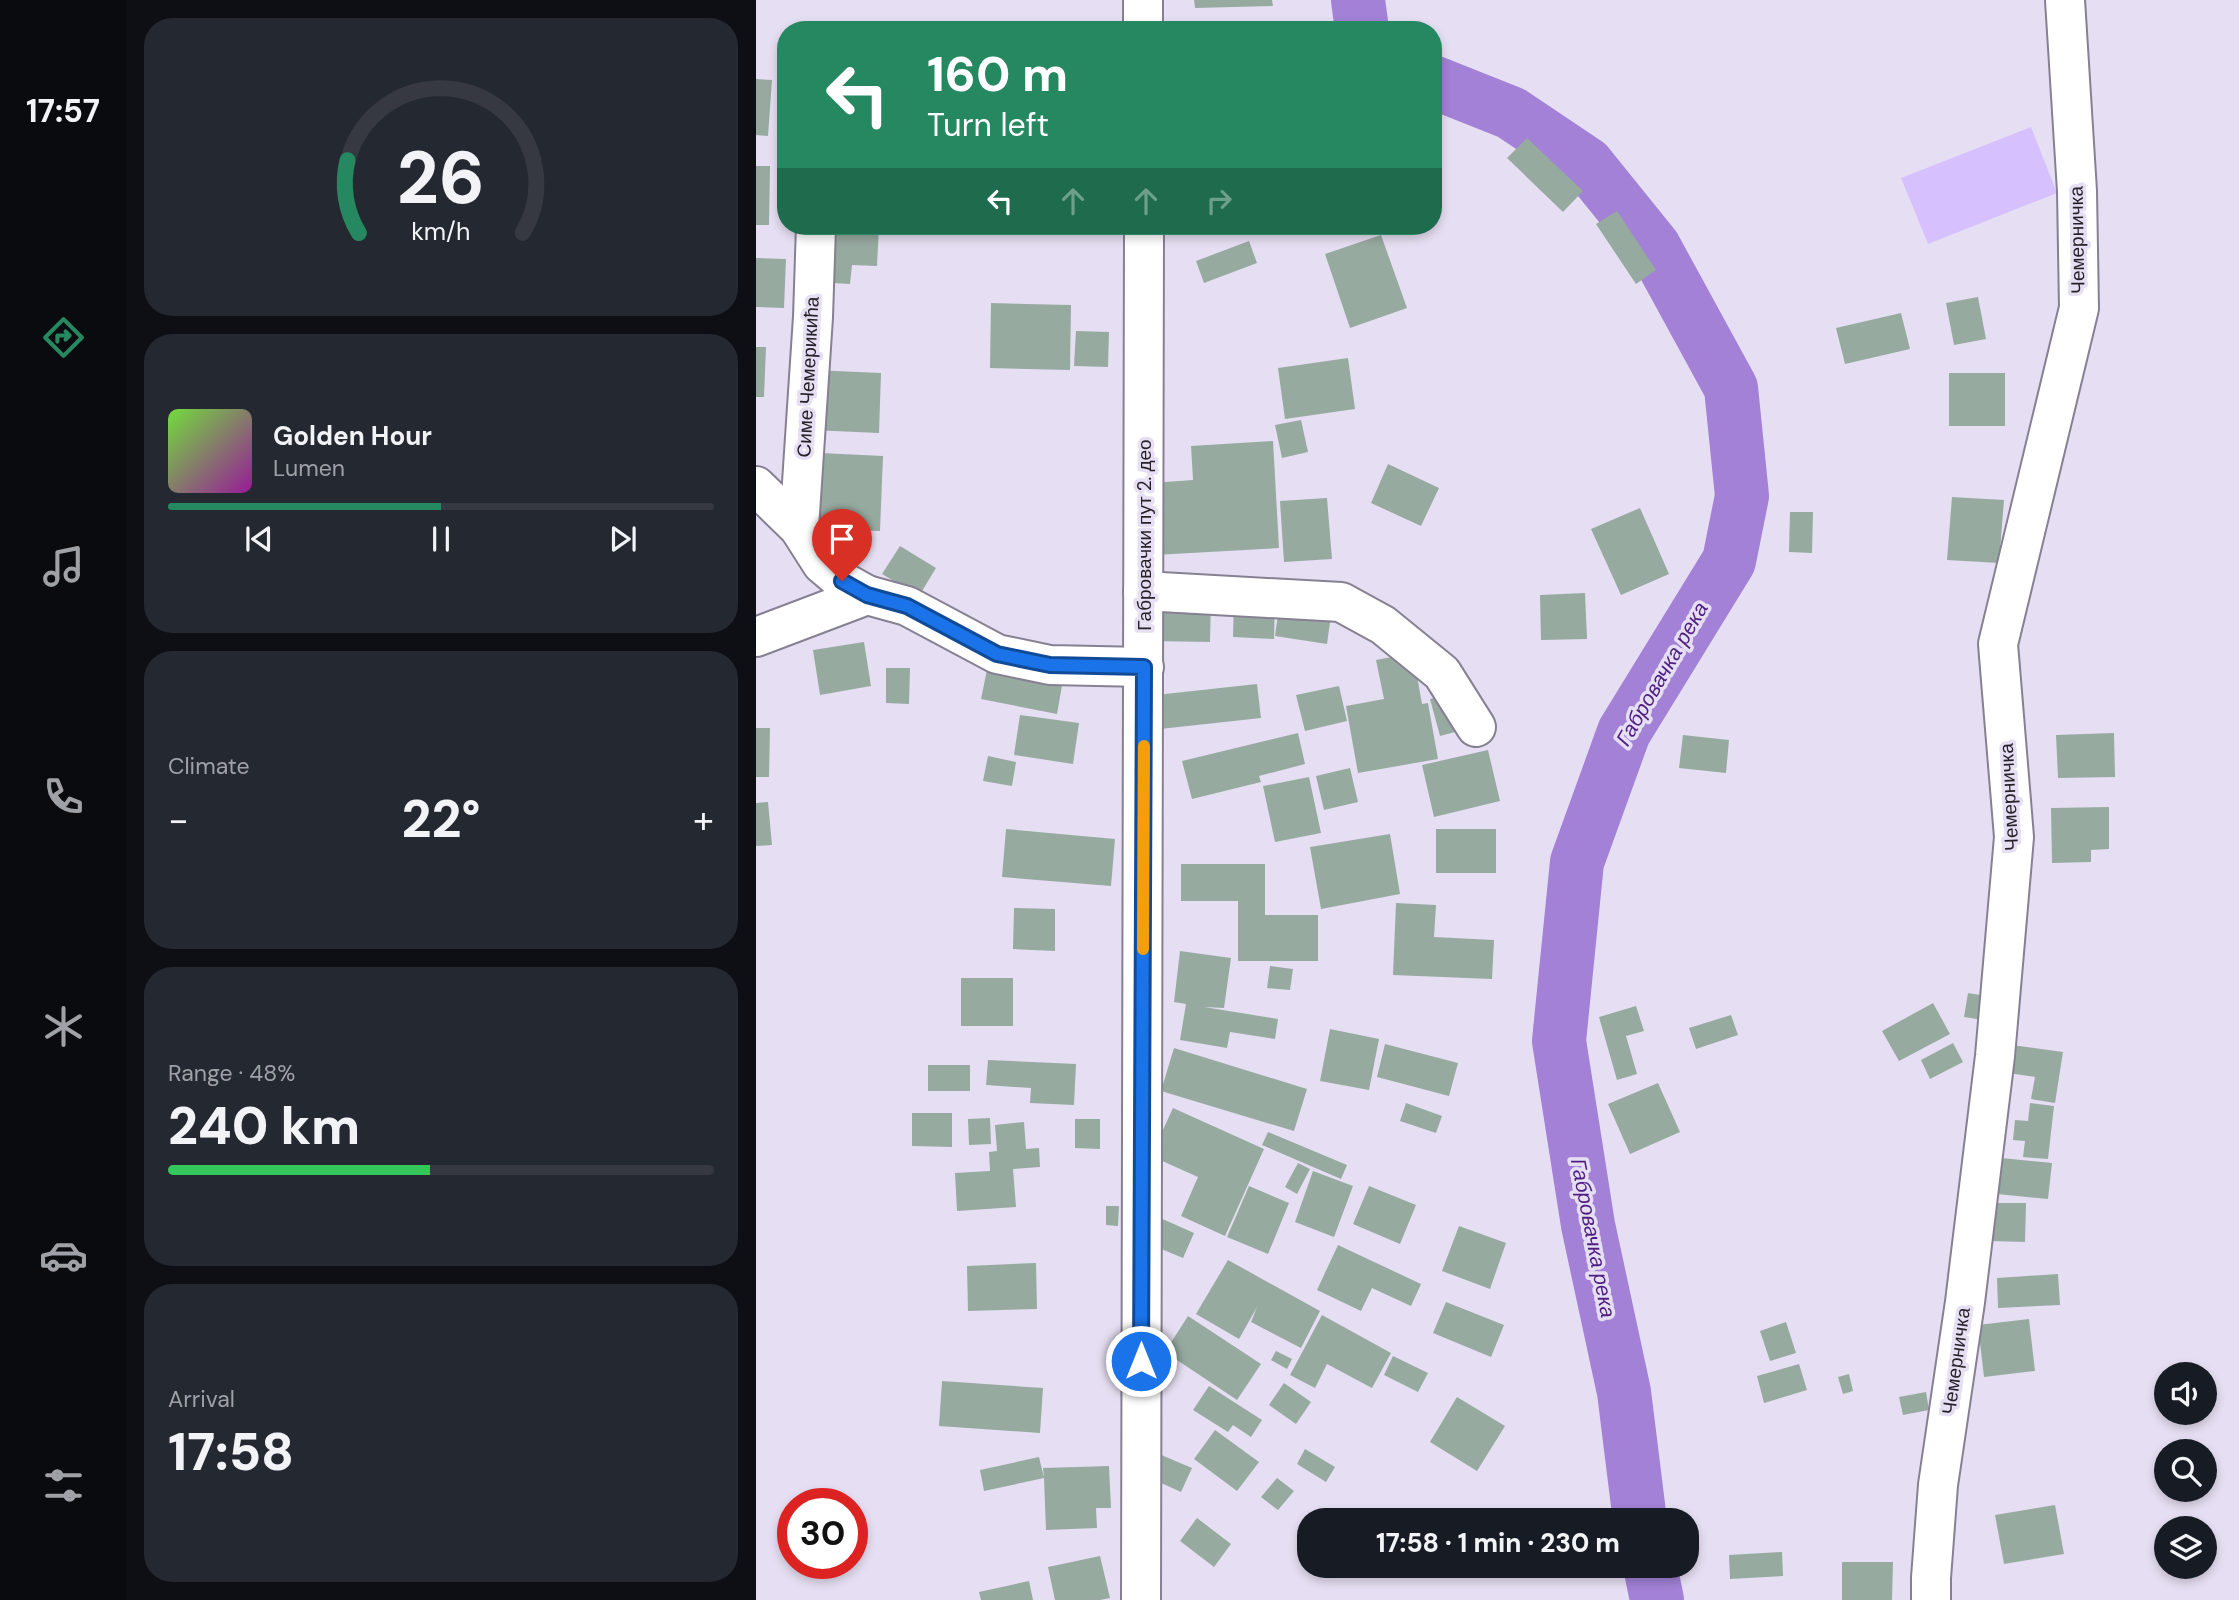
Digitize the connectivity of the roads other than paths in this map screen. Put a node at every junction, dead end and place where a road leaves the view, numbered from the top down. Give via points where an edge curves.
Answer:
1 (1143, 0) edge
2 (2065, 0) edge
3 (1143, 21) edge
4 (816, 235) edge
5 (1144, 235) edge
6 (756, 486) edge
7 (799, 528) junction
8 (1143, 591) junction
9 (867, 595) junction
10 (756, 637) edge
11 (1144, 667) junction
12 (1476, 727) dead end
13 (1150, 1594) edge
14 (1931, 1600) edge

1 - 3 street
2 - 14 street, Чемерничка via 2077,191 2078,308 1998,644 2014,837 1993,1070 1938,1485
4 - 7 street, Симе Чемерикића
5 - 8 street, Габровачки пут 2. део
6 - 7 street
7 - 9 street via 822,564
8 - 11 street, Габровачки пут 2. део
8 - 12 street via 1341,602 1383,625 1442,673
9 - 10 street
9 - 11 street via 907,606 997,654 1050,665
11 - 13 street, Габровачки пут 2. део

